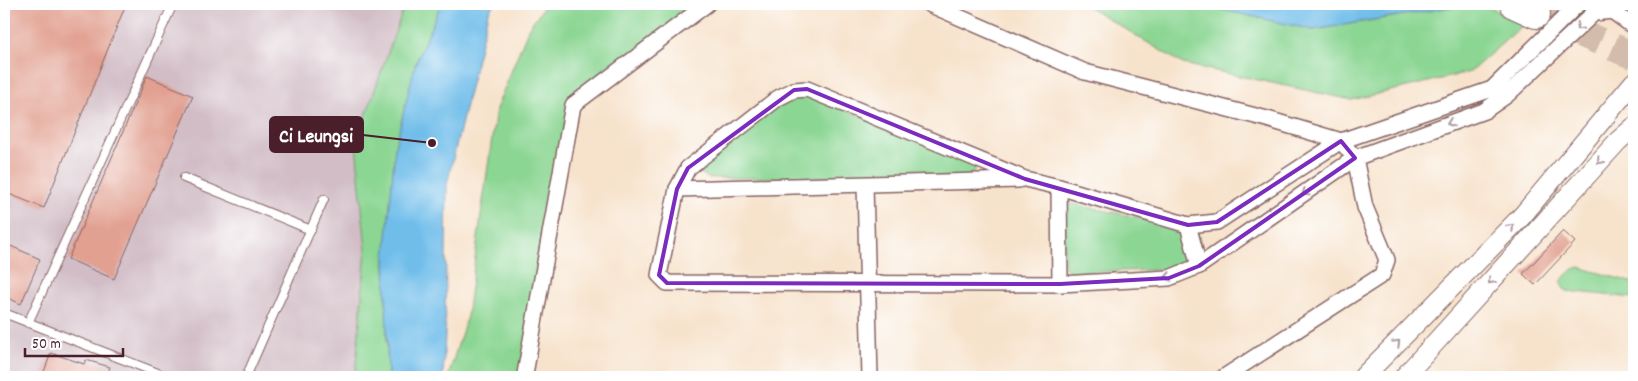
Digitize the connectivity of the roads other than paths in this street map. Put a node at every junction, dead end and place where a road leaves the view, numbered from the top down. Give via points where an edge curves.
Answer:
1 (173, 4) edge
2 (707, 4) edge
3 (929, 4) edge
4 (1578, 4) edge
5 (1634, 28) edge
6 (1634, 82) edge
7 (1634, 127) edge
8 (1341, 141) junction
9 (1355, 158) junction
10 (184, 178) dead end
11 (1025, 179) junction
12 (865, 185) junction
13 (1059, 187) junction
14 (677, 189) junction
15 (324, 199) dead end
16 (1188, 225) junction
17 (311, 230) junction
18 (1199, 266) junction
19 (869, 284) junction
20 (1060, 284) junction
21 (4, 313) edge
22 (28, 323) junction
23 (168, 377) edge
24 (246, 377) edge
25 (526, 377) edge
26 (870, 377) edge
27 (1224, 377) edge
28 (1363, 377) edge
29 (1404, 377) edge

1 - 22 lane
2 - 25 street via 573,105
3 - 8 street via 1085,72
4 - 8 street via 1492,89
5 -> 9 street via 1612,11 1594,13 1507,95 1484,111
28 -> 6 street via 1522,216
7 -> 29 street
8 - 9 street
8 - 16 street via 1217,222
9 -> 18 street
9 - 27 street via 1366,208 1387,260 1382,275
10 - 17 lane
11 - 12 street
11 - 13 street
11 - 14 street via 807,89 794,90 778,98 688,168
12 - 14 street
12 - 19 street
13 - 16 street
13 - 20 street
14 - 19 street via 659,275 667,283
15 - 17 lane
16 - 18 street
17 - 24 lane
18 -> 20 street via 1169,278
19 - 20 street
19 - 26 street
21 - 22 lane
22 - 23 lane

